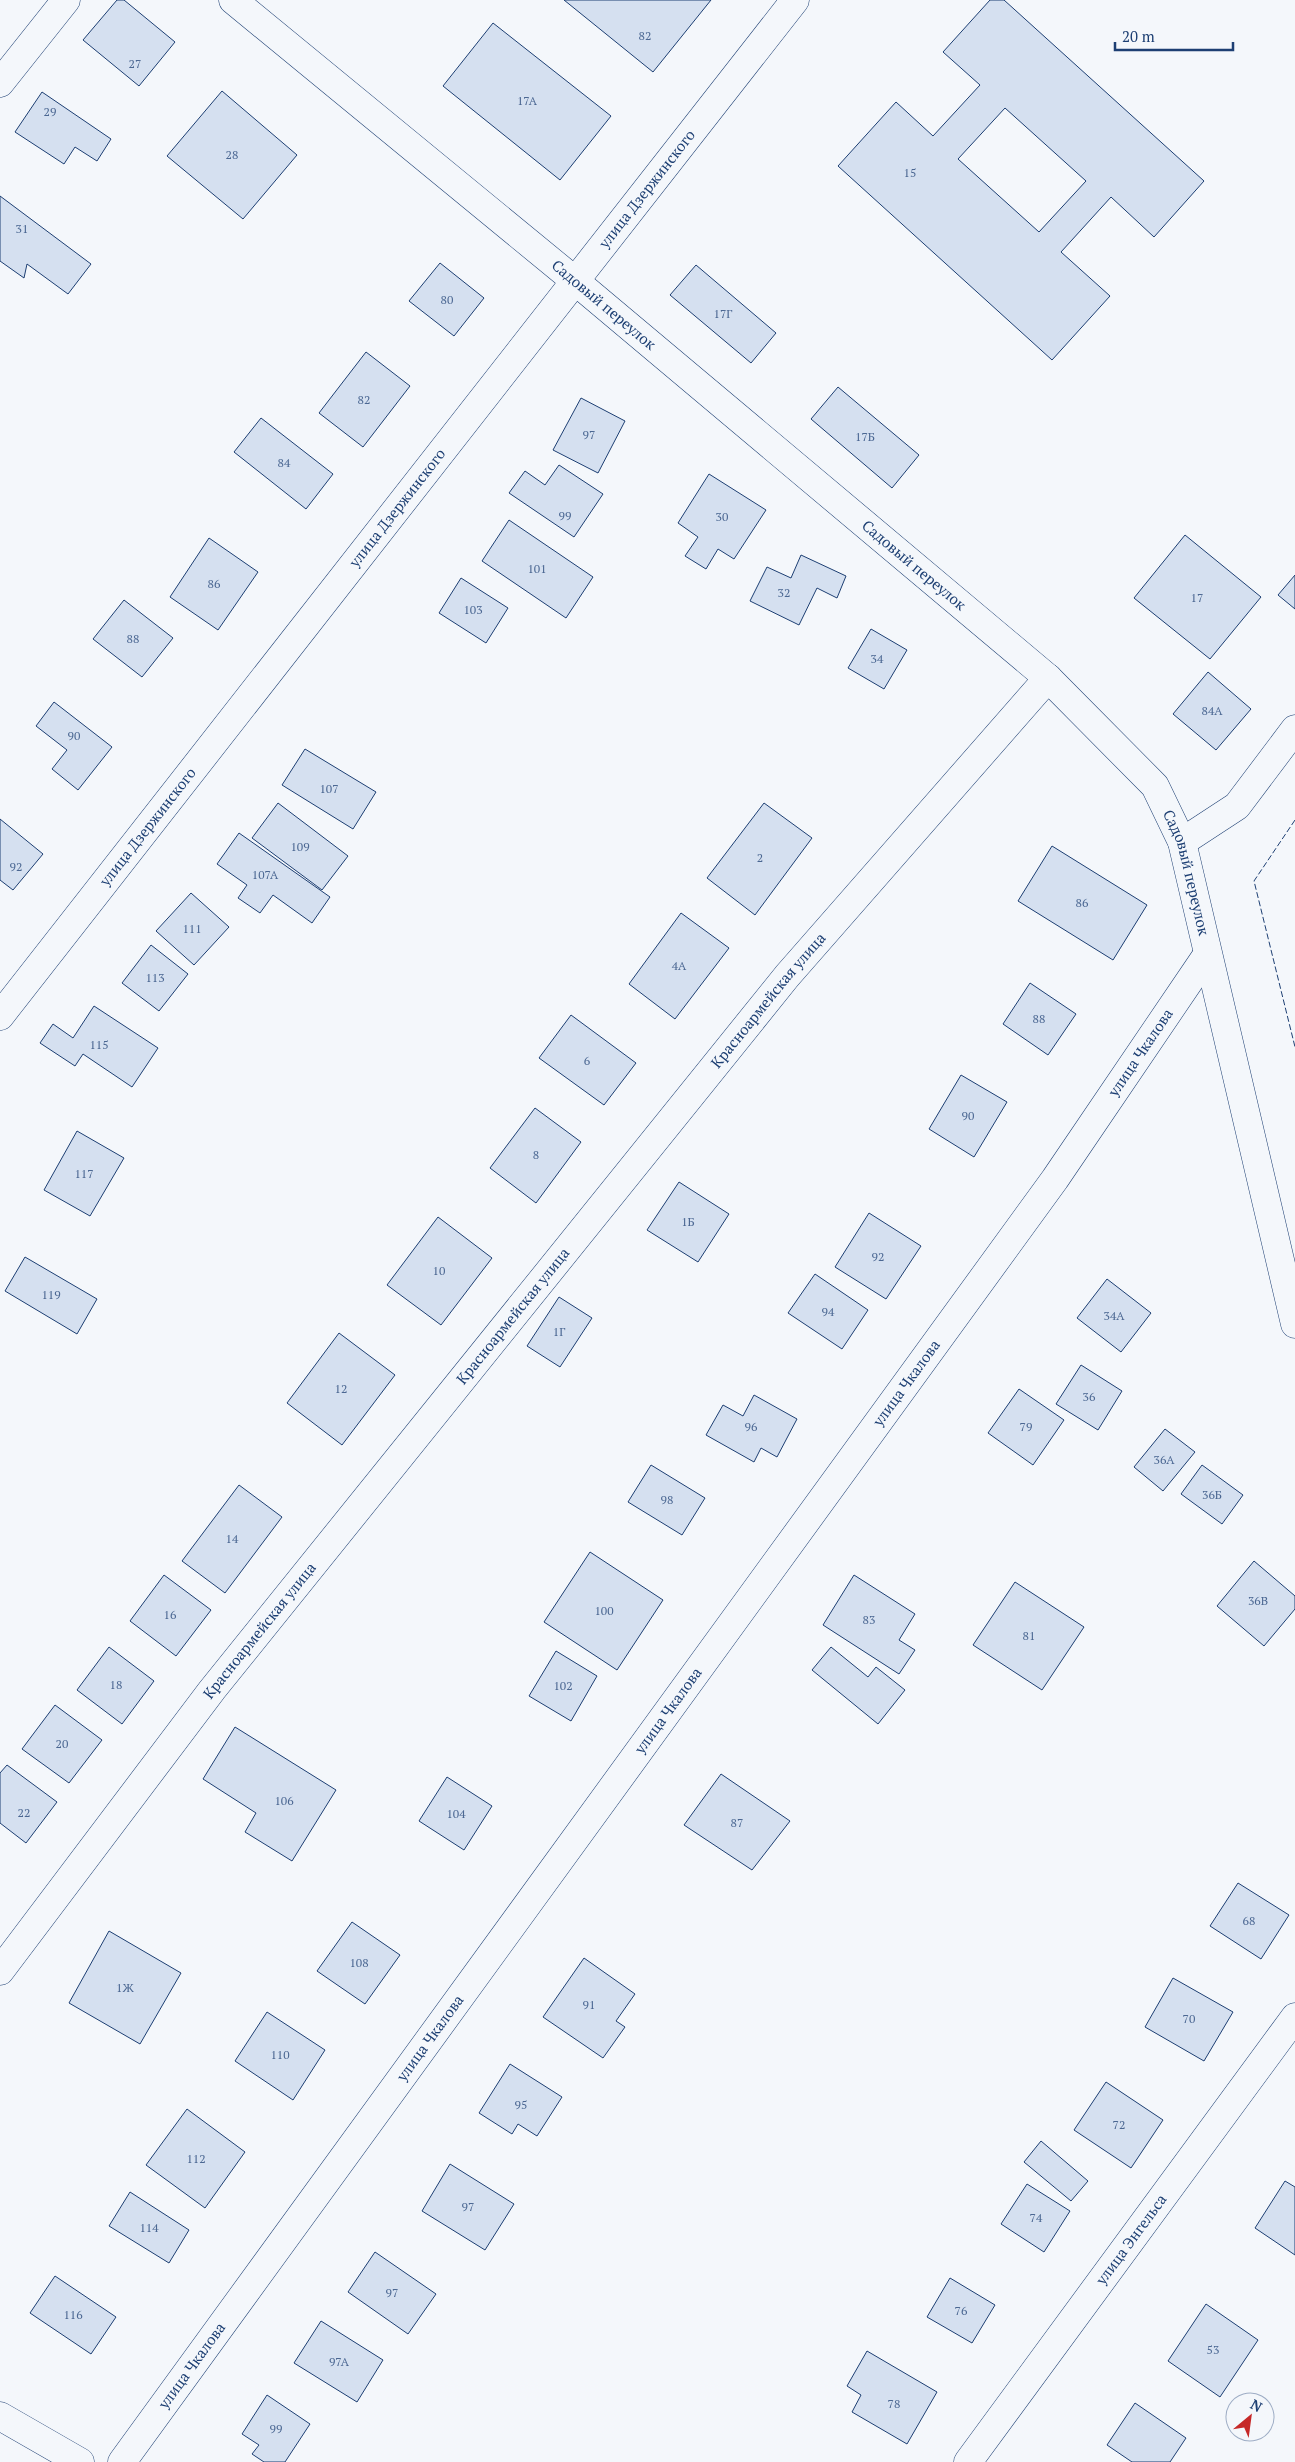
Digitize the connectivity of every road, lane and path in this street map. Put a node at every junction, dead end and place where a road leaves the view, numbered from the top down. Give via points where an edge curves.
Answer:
1 (66, 0) edge
2 (233, 0) edge
3 (795, 0) edge
4 (0, 84) edge
5 (574, 280) junction
6 (1048, 678) junction
7 (1295, 729) edge
8 (1182, 842) junction
9 (1207, 955) junction
10 (0, 1016) edge
11 (1295, 1324) edge
12 (0, 1971) edge
13 (1295, 2017) edge
14 (0, 2416) edge
15 (80, 2462) edge
16 (122, 2462) edge
17 (968, 2462) edge

1 - 4 street
2 - 5 street, Садовый переулок
3 - 5 street, улица Дзержинского
5 - 6 street, Садовый переулок
5 - 10 street, улица Дзержинского
6 - 8 street, Садовый переулок via 1155,786
6 - 12 street, Красноармейская улица via 786,976 212,1690
7 - 8 street via 1236,806
8 - 9 street, Садовый переулок
9 - 11 street, Садовый переулок
9 - 16 street, улица Чкалова via 1055,1179
13 - 17 street, улица Энгельса
14 - 15 street

